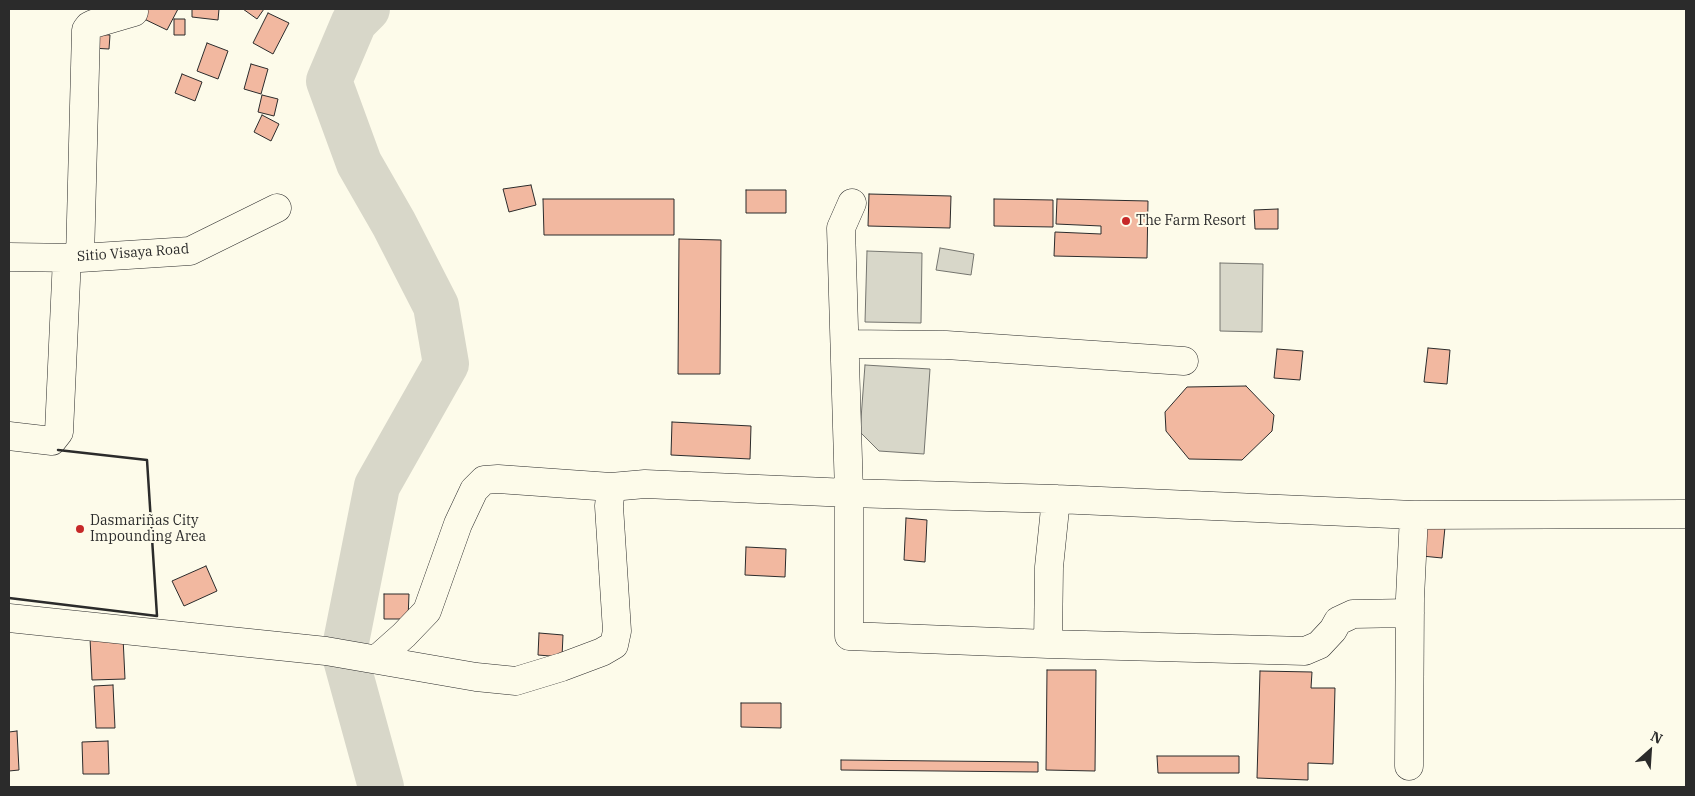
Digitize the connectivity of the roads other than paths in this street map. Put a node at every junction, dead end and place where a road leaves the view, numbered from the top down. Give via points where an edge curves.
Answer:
1 (134, 12) dead end
2 (852, 203) dead end
3 (277, 208) dead end
4 (9, 257) edge
5 (73, 258) junction
6 (845, 344) junction
7 (1184, 361) dead end
8 (9, 436) edge
9 (611, 487) junction
10 (849, 493) junction
11 (1056, 499) junction
12 (1686, 514) edge
13 (1414, 515) junction
14 (1410, 613) junction
15 (9, 618) edge
16 (1048, 644) junction
17 (372, 658) junction
18 (1409, 766) dead end

1 - 5 street via 93,24 86,30
2 - 6 street via 841,228
3 - 5 street, Sitio Visaya Road via 190,251
4 - 5 street, Sitio Visaya Road
5 - 8 street via 59,432 52,441
6 - 7 street via 946,345
6 - 10 street
9 - 10 street via 645,484
9 - 17 street via 484,480 474,490 458,524 427,611 404,635
9 - 17 street via 608,506 617,631 614,645 586,658 516,681
10 - 11 street
10 - 16 street via 849,636
11 - 13 street
11 - 16 street via 1049,567
12 - 13 street
13 - 14 street
14 - 16 street via 1353,614 1338,622 1319,645 1305,650
14 - 18 street
15 - 17 street

